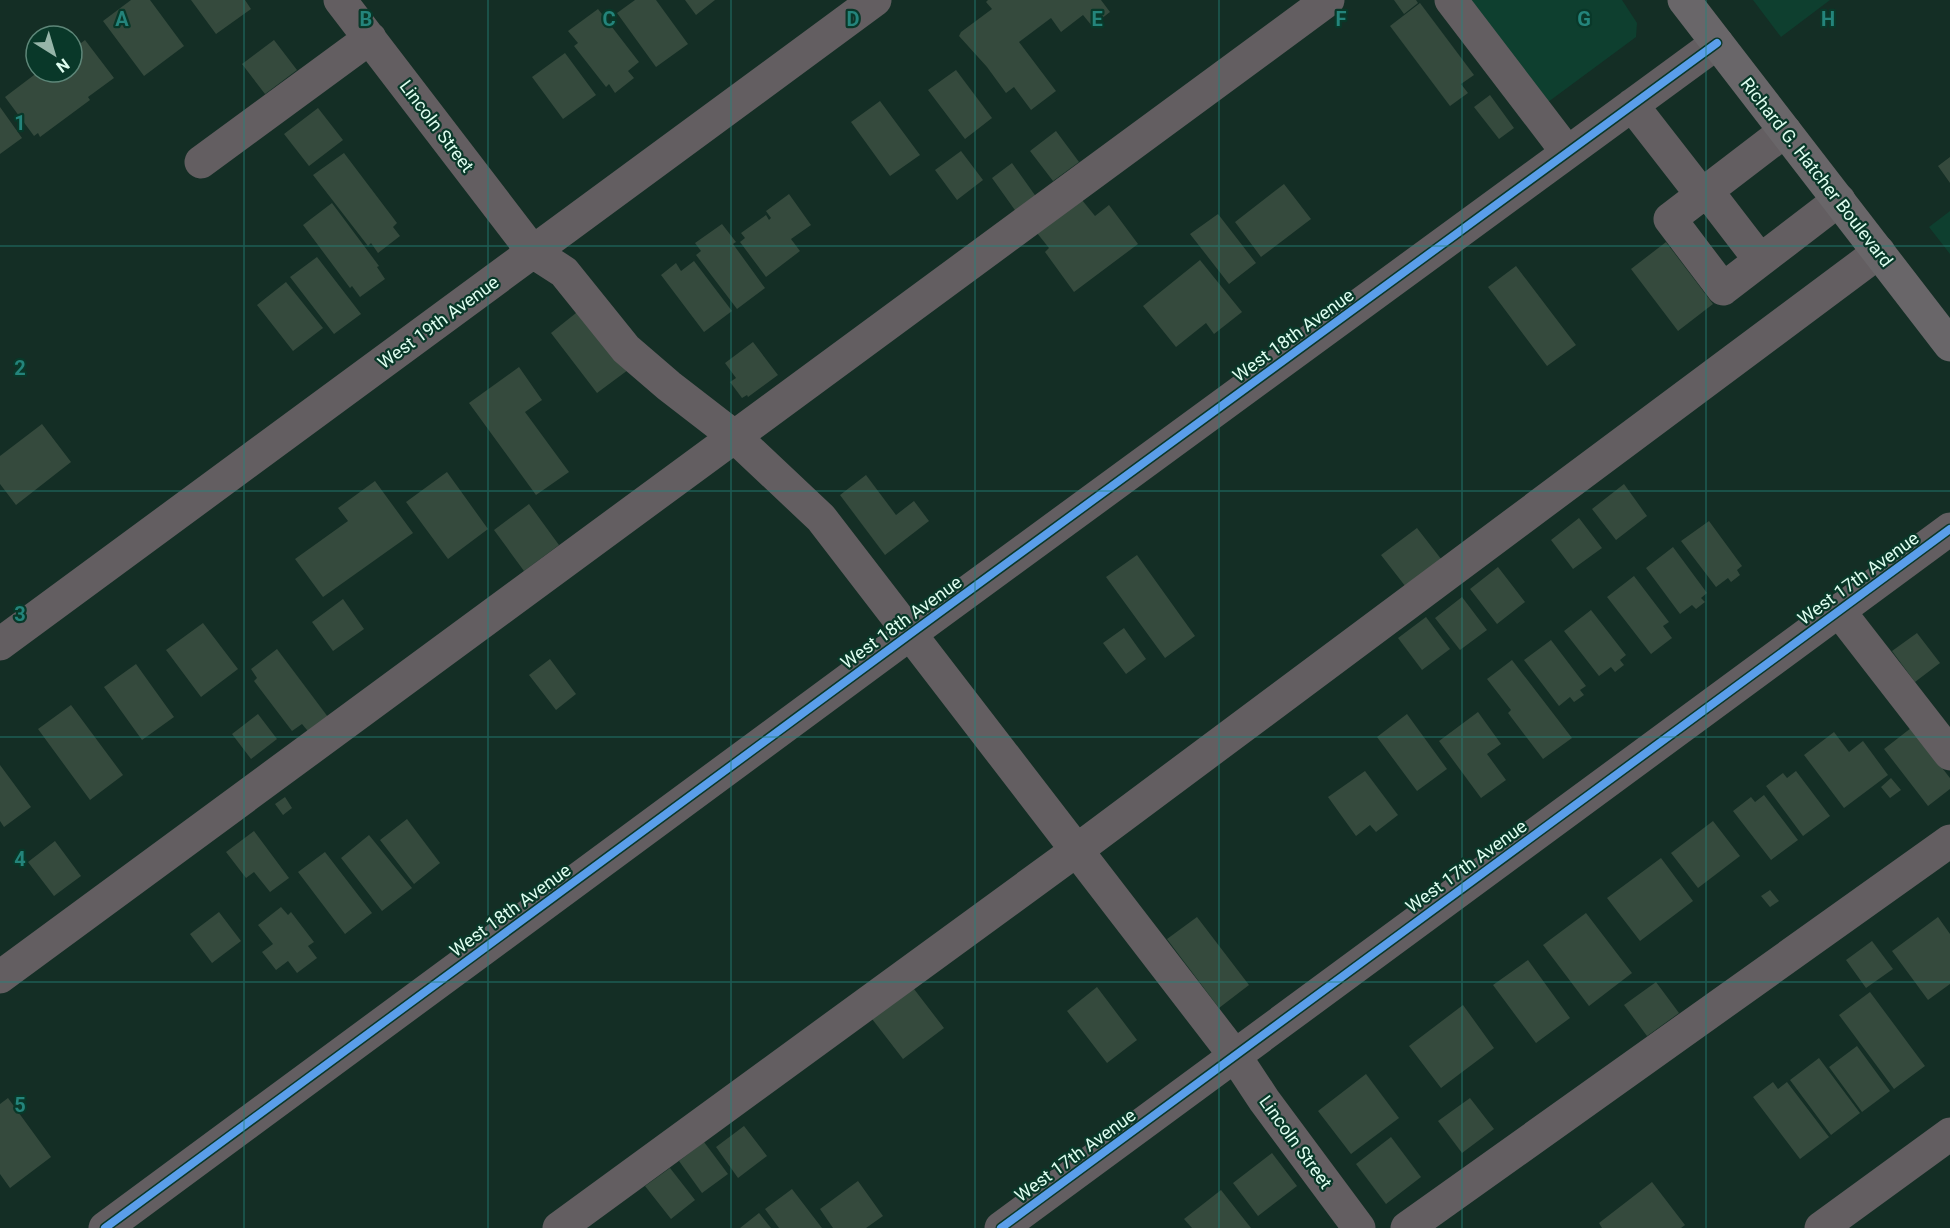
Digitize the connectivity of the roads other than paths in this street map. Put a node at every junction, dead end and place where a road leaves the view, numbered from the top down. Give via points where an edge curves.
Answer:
1 (340, 0) edge
2 (875, 0) edge
3 (1328, 0) edge
4 (1451, 0) edge
5 (1684, 0) edge
6 (370, 38) junction
7 (1717, 43) junction
8 (1632, 105) junction
9 (1785, 131) junction
10 (1567, 152) junction
11 (201, 162) dead end
12 (1704, 193) junction
13 (1839, 200) junction
14 (533, 252) junction
15 (1879, 252) junction
16 (1760, 260) junction
17 (1950, 345) edge
18 (735, 437) junction
19 (1950, 529) edge
20 (1839, 611) junction
21 (910, 634) junction
22 (0, 644) edge
23 (1950, 754) edge
24 (1950, 841) edge
25 (1077, 850) junction
26 (0, 977) edge
27 (1235, 1056) junction
28 (1950, 1134) edge
29 (105, 1228) edge
30 (559, 1228) edge
31 (1001, 1228) edge
32 (1359, 1228) edge
33 (1407, 1228) edge
34 (1821, 1228) edge

1 - 6 street, Lincoln Street
2 - 14 street, West 19th Avenue
3 - 18 street
4 - 10 street
5 - 7 main road, Richard G. Hatcher Boulevard
6 - 11 street
6 - 14 street, Lincoln Street
7 - 8 street, West 18th Avenue
7 - 9 main road, Richard G. Hatcher Boulevard
8 - 10 street, West 18th Avenue
8 - 12 street
9 - 12 street
9 - 13 main road, Richard G. Hatcher Boulevard
10 - 21 street, West 18th Avenue
12 - 16 street
12 - 16 street via 1670,219 1723,289
13 - 15 main road, Richard G. Hatcher Boulevard
13 - 16 street
14 - 18 street, Lincoln Street via 564,272 626,349
14 - 22 street, West 19th Avenue
15 - 17 main road, Richard G. Hatcher Boulevard
15 - 25 street
18 - 21 street, Lincoln Street via 821,518
18 - 26 street
19 - 20 street, West 17th Avenue
20 - 23 street
20 - 27 street, West 17th Avenue
21 - 25 street, Lincoln Street
21 - 29 street, West 18th Avenue
24 - 33 street
25 - 27 street, Lincoln Street
25 - 30 street
27 - 31 street, West 17th Avenue
27 - 32 street, Lincoln Street
28 - 34 street

